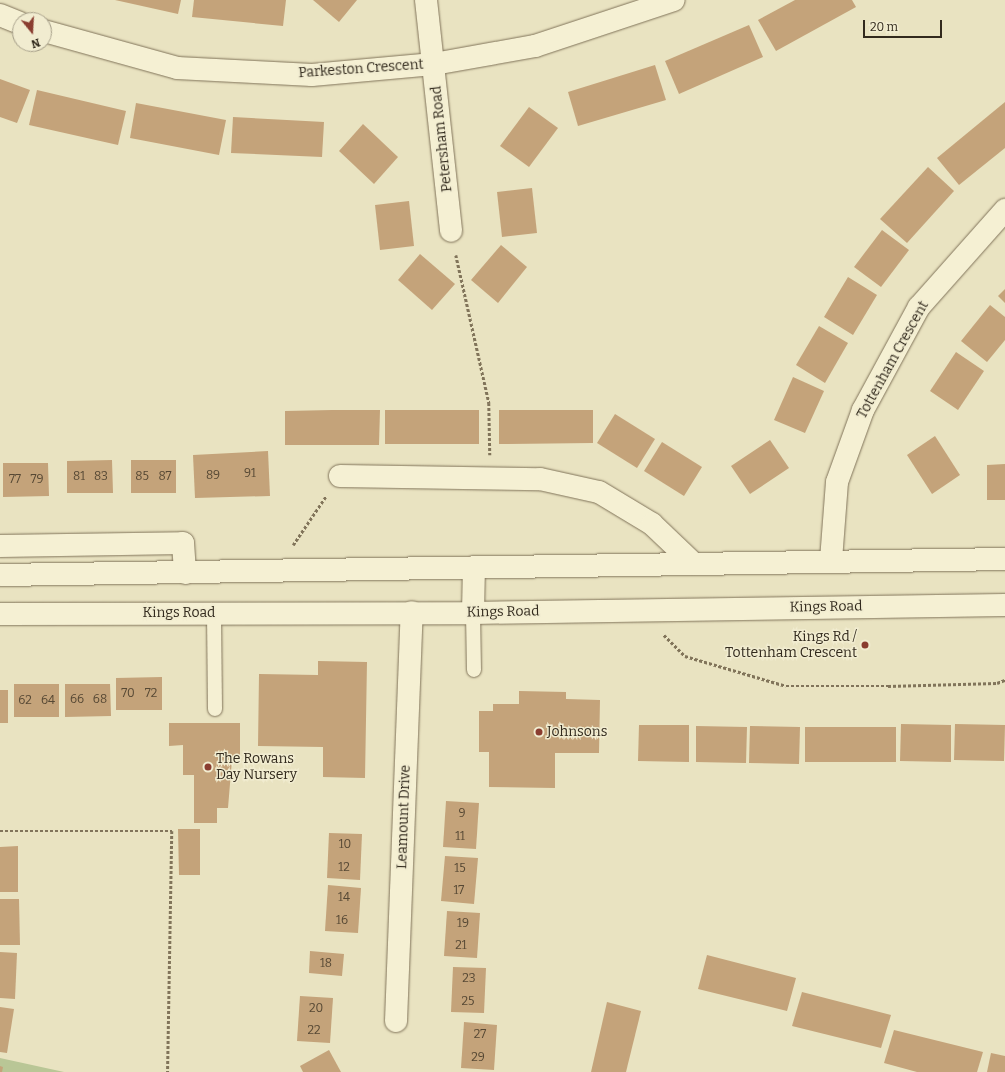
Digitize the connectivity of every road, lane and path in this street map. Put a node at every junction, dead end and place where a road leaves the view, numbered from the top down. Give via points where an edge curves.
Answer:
1 (426, 0) edge
2 (674, 0) edge
3 (0, 16) edge
4 (12, 20) edge
5 (52, 33) edge
6 (434, 64) junction
7 (1005, 210) edge
8 (451, 232) joint
9 (340, 476) joint
10 (491, 481) junction
11 (0, 546) edge
12 (1005, 559) edge
13 (831, 560) junction
14 (693, 563) junction
15 (474, 568) junction
16 (276, 571) junction
17 (185, 573) junction
18 (0, 575) edge
19 (1005, 605) edge
20 (412, 612) junction
21 (214, 613) junction
22 (473, 613) junction
23 (0, 614) edge
24 (686, 656) dead end
25 (474, 670) dead end
26 (1005, 680) edge
27 (214, 709) dead end
28 (0, 831) edge
29 (396, 1021) dead end
30 (168, 1072) edge

1 - 6 street, Petersham Road
2 - 6 street, Parkeston Crescent via 535,46
3 - 4 street
5 - 6 street, Parkeston Crescent via 178,68 312,75
6 - 8 street, Petersham Road
7 - 13 street, Tottenham Crescent via 919,307 863,410 837,482
8 - 10 path via 489,402
9 - 10 street
9 - 16 path
10 - 14 street via 540,479 599,492 652,524
11 - 17 street via 183,543
12 - 13 street
13 - 14 street
14 - 15 street
15 - 16 street
15 - 22 street
16 - 17 street
17 - 18 street
19 - 22 street, Kings Road
20 - 21 street, Kings Road
20 - 22 street, Kings Road
20 - 29 street, Leamount Drive
21 - 23 street, Kings Road
21 - 27 lane
22 - 25 lane
24 - 26 path via 786,686 997,683
28 - 30 path via 172,830

